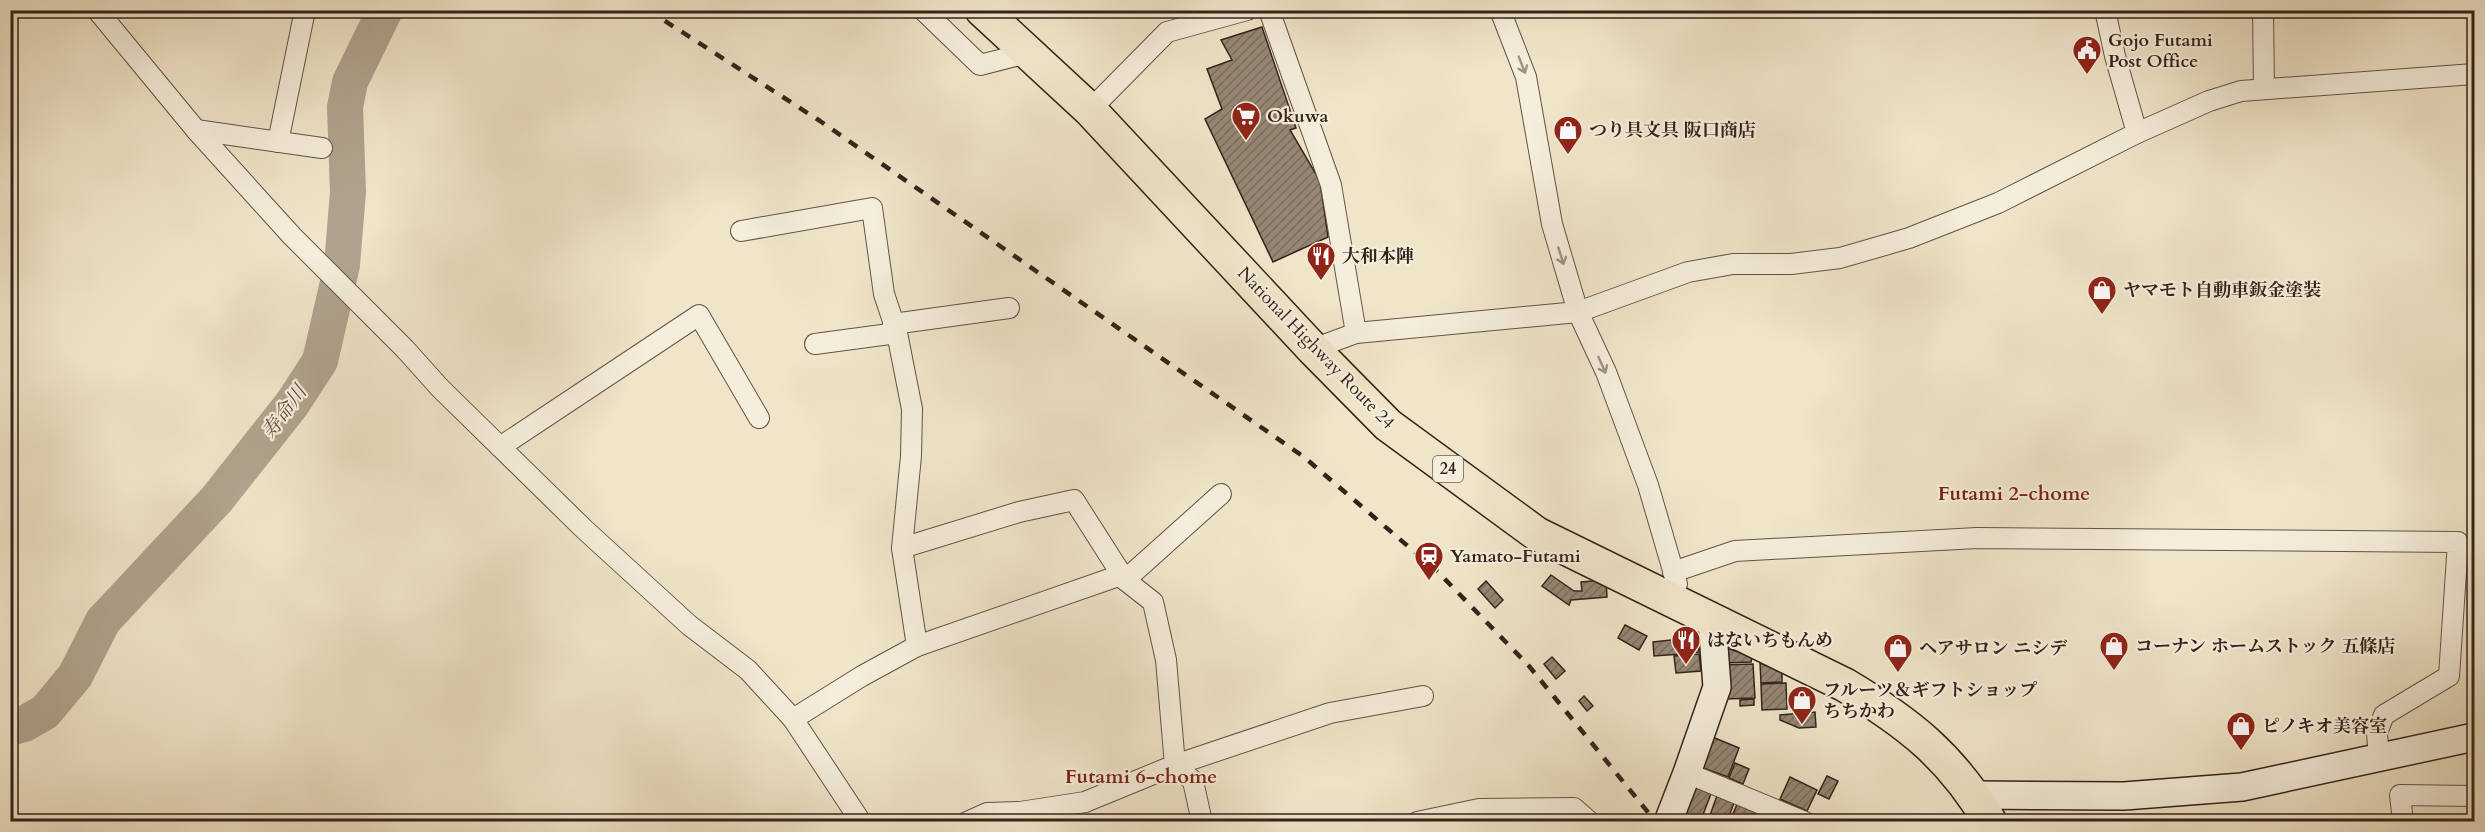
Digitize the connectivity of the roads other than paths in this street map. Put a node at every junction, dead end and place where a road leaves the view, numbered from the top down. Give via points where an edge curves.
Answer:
1 (97, 10) edge
2 (305, 10) edge
3 (923, 10) edge
4 (982, 10) edge
5 (1247, 10) edge
6 (1269, 10) edge
7 (1500, 10) edge
8 (2106, 10) edge
9 (2263, 10) edge
10 (1028, 52) junction
11 (2475, 74) edge
12 (2264, 89) junction
13 (1090, 110) junction
14 (196, 130) junction
15 (2137, 134) junction
16 (278, 142) junction
17 (322, 148) dead end
18 (741, 231) dead end
19 (1009, 308) dead end
20 (1578, 312) junction
21 (895, 328) junction
22 (1356, 333) junction
23 (815, 344) dead end
24 (1313, 349) junction
25 (759, 418) dead end
26 (500, 447) junction
27 (1221, 494) dead end
28 (902, 548) junction
29 (1673, 572) junction
30 (1123, 578) junction
31 (1698, 613) junction
32 (917, 646) junction
33 (1423, 696) dead end
34 (793, 719) junction
35 (2475, 737) edge
36 (2379, 759) junction
37 (1175, 765) junction
38 (1687, 773) junction
39 (2475, 796) edge
40 (1982, 808) edge
41 (861, 822) edge
42 (967, 822) edge
43 (1202, 822) edge
44 (1417, 822) edge
45 (1590, 822) edge
46 (1668, 822) edge
47 (1805, 822) edge
48 (2403, 822) edge

1 - 14 street
2 - 16 street
3 - 10 street via 980,65
4 - 10 highway, National Highway Route 24 / 24
5 - 13 street via 1167,32
6 - 22 street via 1331,185
7 -> 20 street via 1526,77 1552,224
8 - 15 street
9 - 12 street
10 - 13 highway, National Highway Route 24 / 24
11 - 12 street
12 - 15 street via 2209,101
13 - 24 highway, National Highway Route 24 / 24
14 - 16 street
14 - 26 street via 292,236
15 - 20 street via 1998,203 1909,238 1840,258 1791,264 1733,264 1688,272
16 - 17 street
18 - 21 street via 872,208 884,294
19 - 21 street
20 - 22 street
20 -> 29 street via 1606,372 1648,485
21 - 23 street
21 - 28 street via 912,409
22 - 24 street
24 - 31 highway, National Highway Route 24 / 24 via 1388,425 1537,534
25 - 26 street via 699,315
26 - 34 street via 689,625 748,670
27 - 30 street
28 - 30 street via 1019,512 1074,500
28 - 32 street
29 - 31 street
29 - 36 street via 1735,551 1965,539 2458,542 2449,676 2384,715 2377,733
30 - 32 street
30 - 37 street via 1153,602 1166,660
31 - 38 street via 1717,687
31 - 40 highway, National Highway Route 24 / 24 via 1845,685 1892,713 1933,747
32 - 34 street
33 - 37 street via 1330,713
34 - 41 street
35 - 36 street
36 - 40 street via 2242,787
37 - 42 street via 1085,802 987,813
37 - 43 street via 1192,781
38 - 46 street
38 - 47 street
39 - 48 street via 2400,795
44 - 45 street via 1479,809 1574,808

